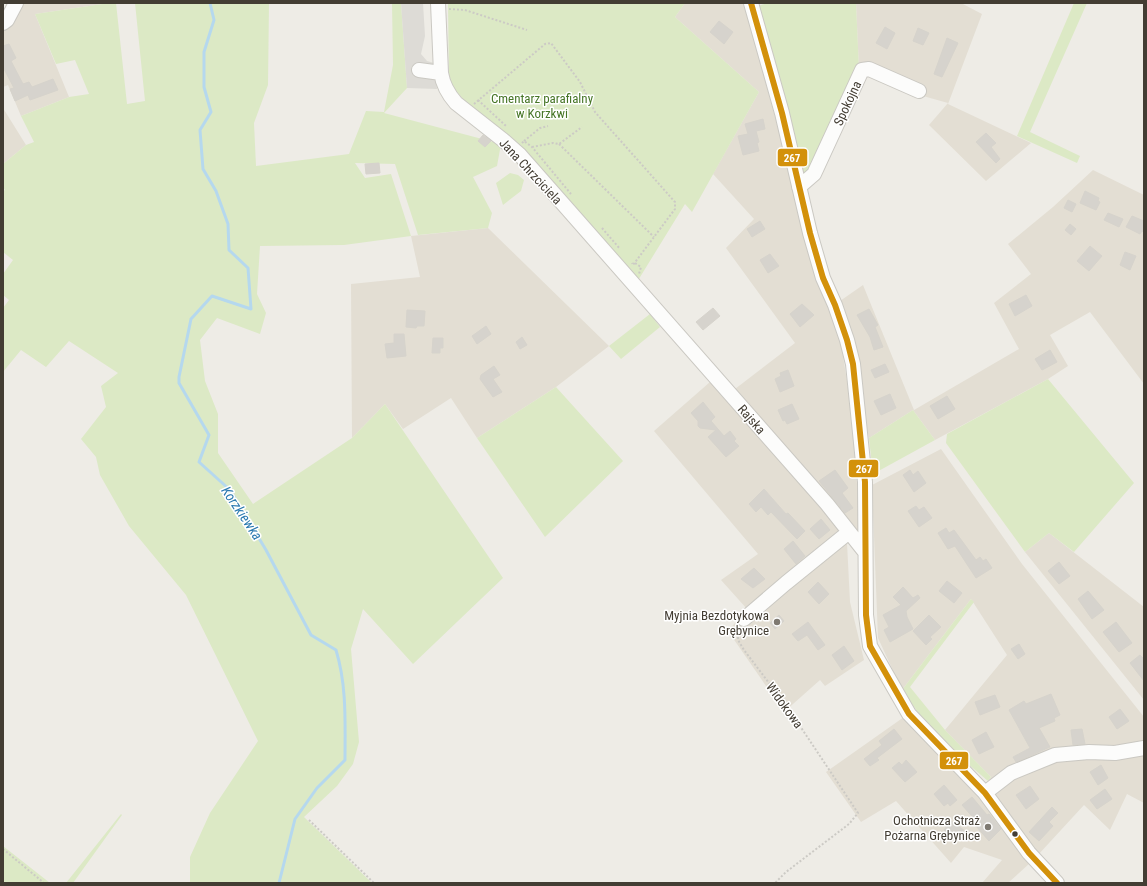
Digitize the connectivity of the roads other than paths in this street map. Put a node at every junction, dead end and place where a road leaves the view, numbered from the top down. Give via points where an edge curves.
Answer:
1 (16, 3) edge
2 (751, 3) edge
3 (438, 6) edge
4 (3, 23) edge
5 (419, 70) dead end
6 (441, 73) junction
7 (919, 91) dead end
8 (799, 185) junction
9 (638, 283) joint
10 (849, 532) junction
11 (865, 552) junction
12 (744, 618) road end
13 (1144, 748) edge
14 (985, 793) junction
15 (1057, 883) edge

1 - 4 street
2 - 8 street
3 - 6 street, Jana Chrzciciela
5 - 6 street
6 - 9 street, Jana Chrzciciela via 443,84 456,103 520,155
7 - 8 street, Spokojna via 869,69 862,70 814,174
8 - 11 street via 823,278 836,307 853,364 865,482
9 - 10 street, Rajska
10 - 11 street, Rajska
10 - 12 street
11 - 14 street via 866,615 870,646 910,714
13 - 14 street via 1115,753 1055,755 1011,773
14 - 15 street via 1033,858

